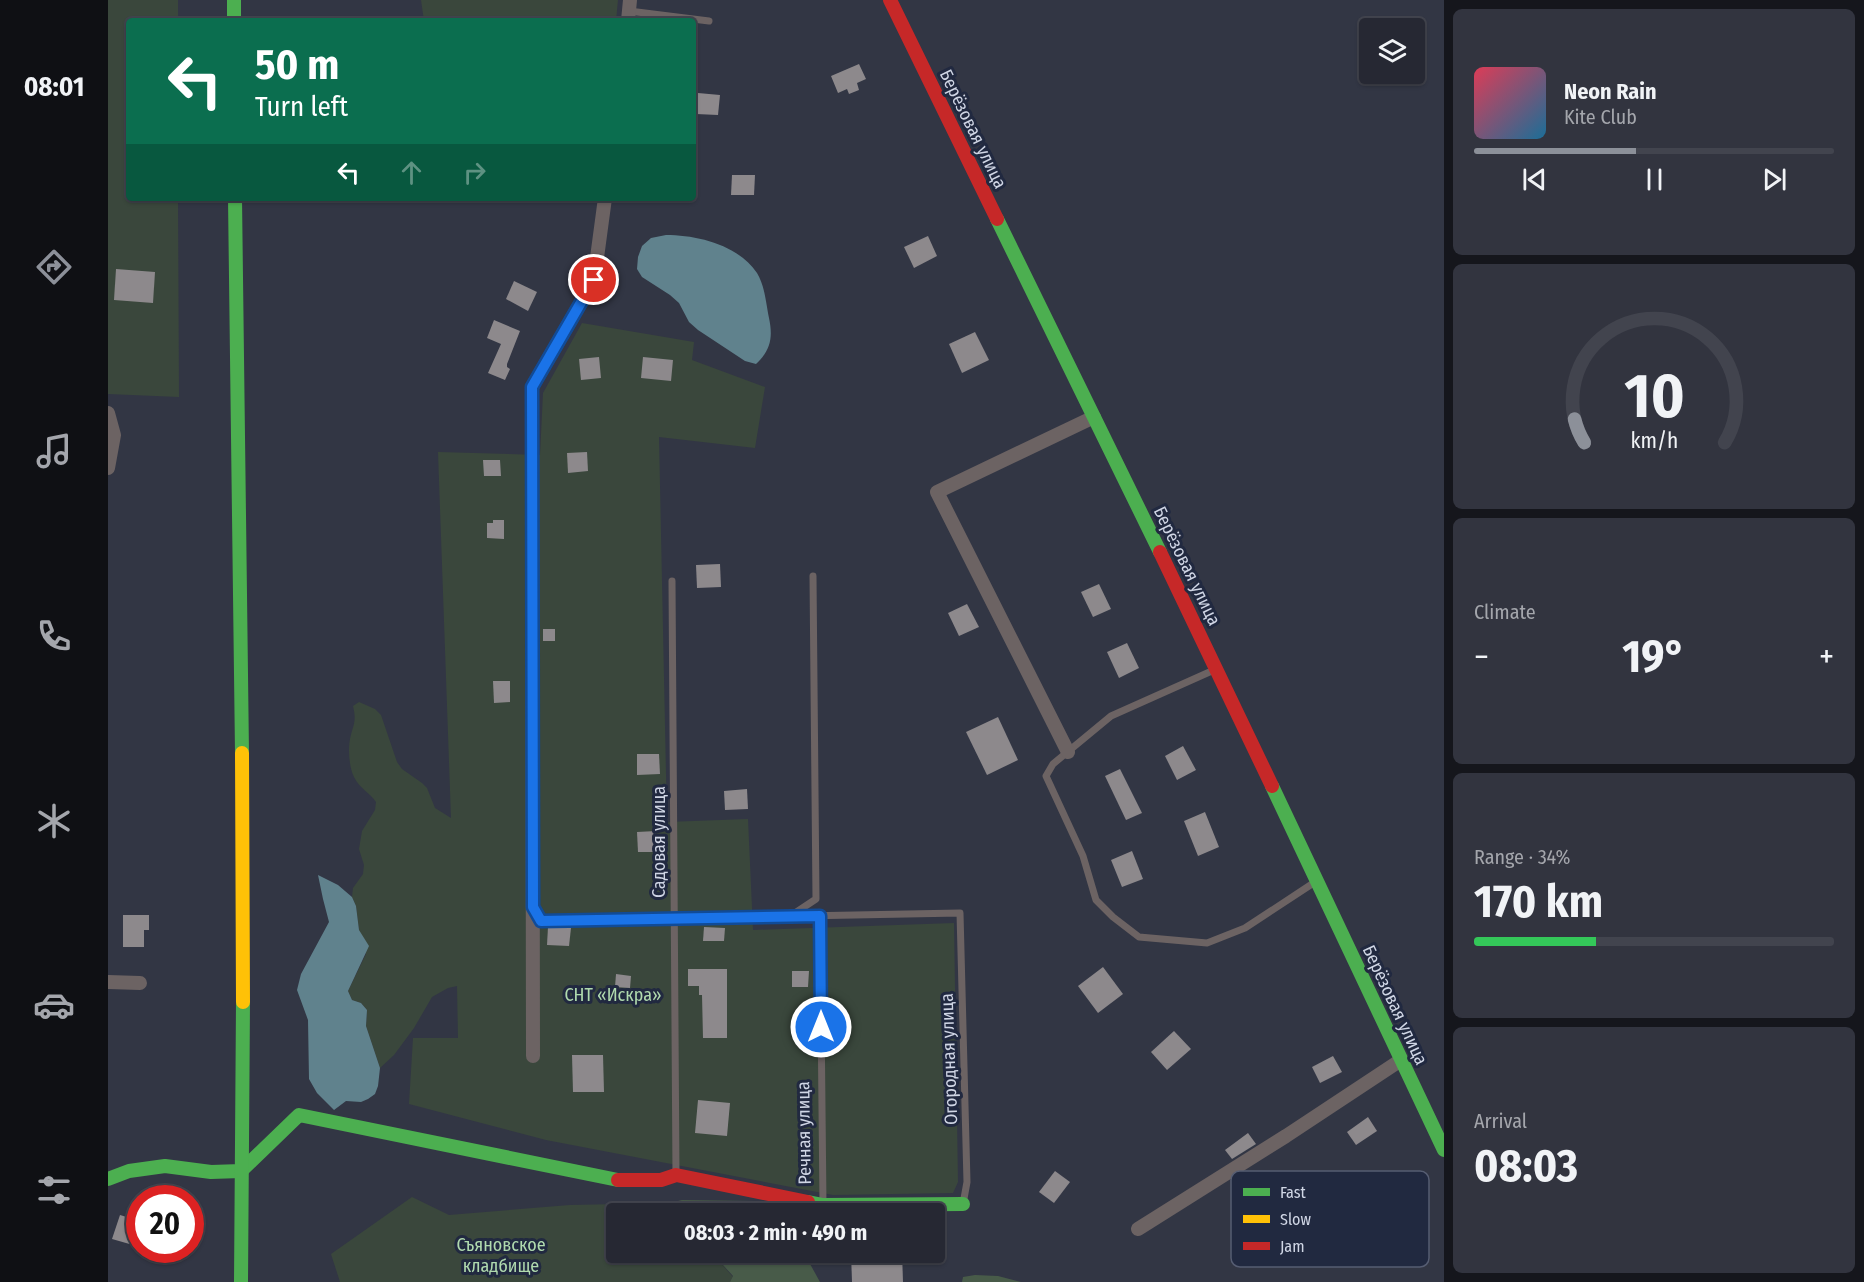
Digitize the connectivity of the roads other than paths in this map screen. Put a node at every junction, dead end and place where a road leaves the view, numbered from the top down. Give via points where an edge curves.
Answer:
1 (234, 0) edge
2 (890, 0) edge
3 (629, 11) edge
4 (234, 18) edge
5 (686, 18) edge
6 (696, 19) edge
7 (710, 21) dead end
8 (236, 201) edge
9 (605, 201) edge
10 (108, 412) edge
11 (1094, 417) junction
12 (108, 468) edge
13 (813, 576) dead end
14 (672, 581) dead end
15 (1217, 669) junction
16 (1068, 752) junction
17 (1316, 881) junction
18 (533, 907) junction
19 (791, 916) junction
20 (820, 916) junction
21 (674, 918) junction
22 (108, 982) edge
23 (140, 982) dead end
24 (533, 1056) dead end
25 (1401, 1060) junction
26 (1444, 1150) edge
27 (241, 1171) junction
28 (676, 1175) junction
29 (108, 1179) edge
30 (813, 1203) edge
31 (823, 1203) edge
32 (945, 1204) edge
33 (963, 1204) joint
34 (1138, 1229) dead end
35 (241, 1282) edge

1 - 4 street
2 - 11 street, Берёзовая улица
3 - 5 lane
6 - 7 lane
8 - 27 street via 244,879
9 - 18 street via 594,280 532,387
10 - 12 street via 114,435
11 - 15 street, Берёзовая улица
11 - 16 street via 937,492
13 - 19 lane via 816,899
14 - 21 lane, Садовая улица
15 - 16 lane via 1111,716
15 - 17 street, Берёзовая улица
16 - 17 lane via 1046,776 1083,856 1096,900 1139,937 1207,944 1245,928
17 - 25 street, Берёзовая улица
18 - 21 lane via 541,921
18 - 24 street
19 - 20 lane
19 - 21 lane
20 - 31 lane, Речная улица
20 - 33 lane, Огородная улица via 960,913 967,1182
21 - 28 lane, Садовая улица
22 - 23 street
25 - 26 street, Берёзовая улица
25 - 34 street
27 - 28 street via 299,1116 616,1180 662,1180
27 - 29 street via 165,1166 129,1171
27 - 35 street
28 - 30 street
32 - 33 street

